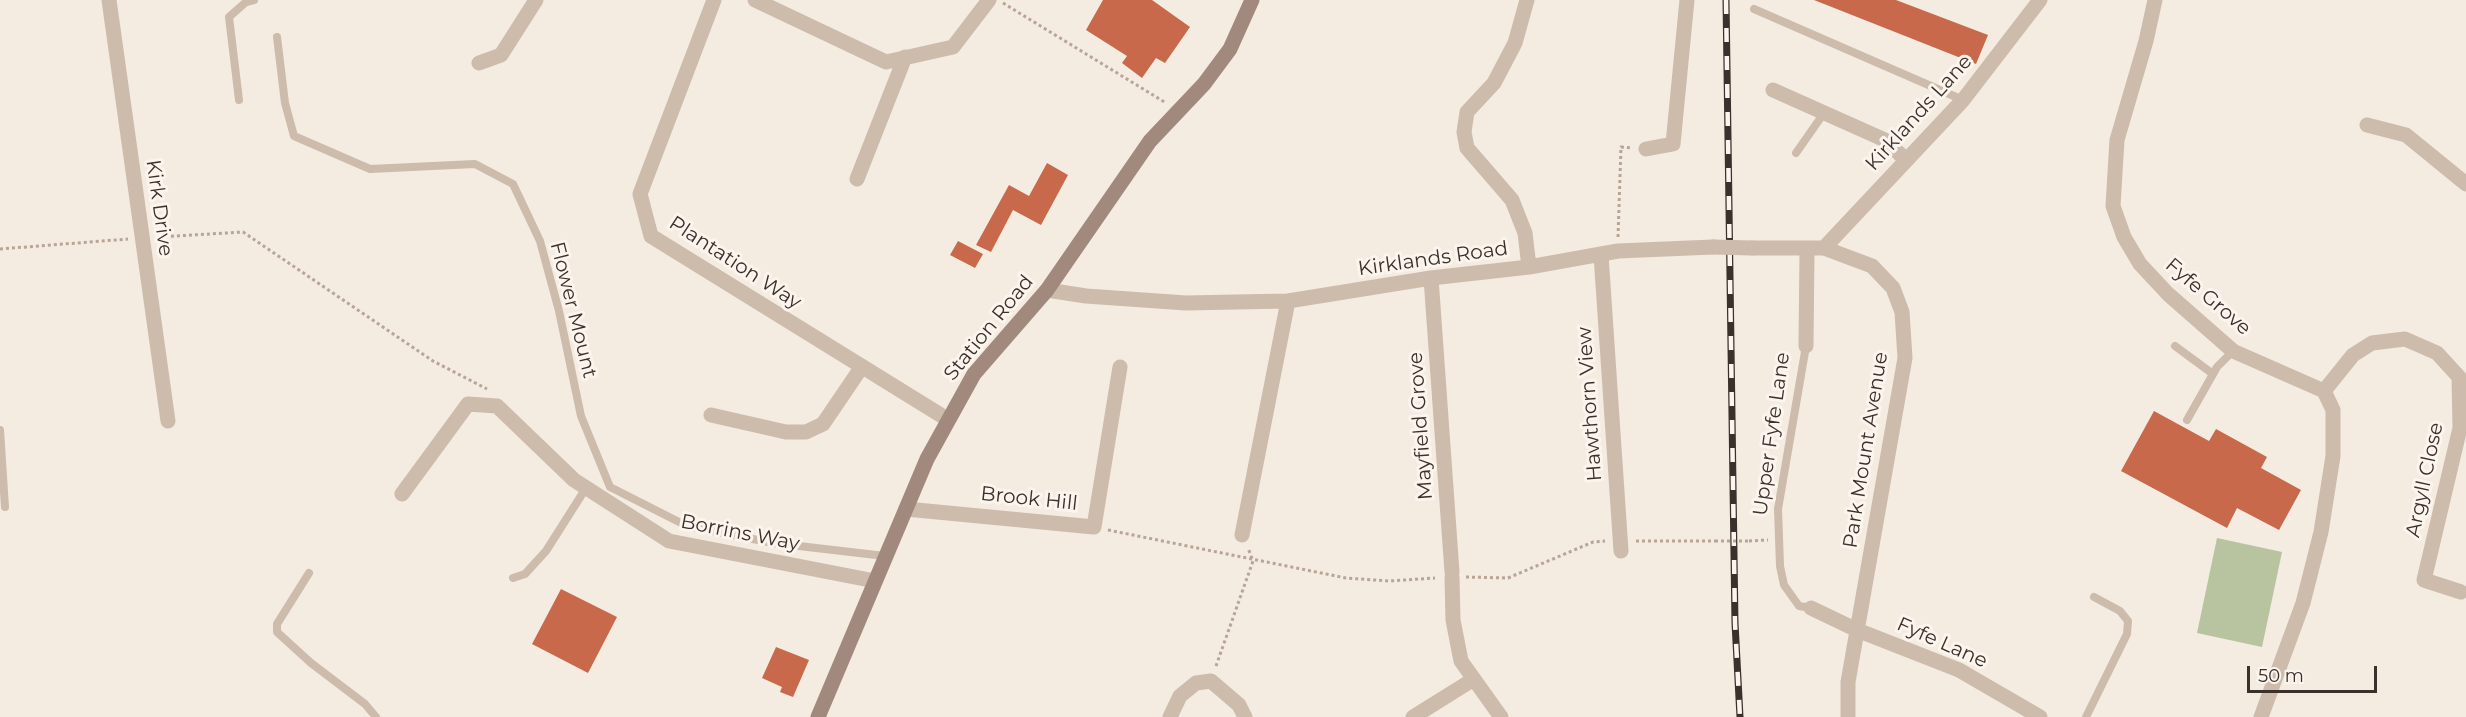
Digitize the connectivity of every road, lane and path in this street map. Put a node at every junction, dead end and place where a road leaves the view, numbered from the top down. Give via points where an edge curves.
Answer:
1 (109, 0) edge
2 (254, 0) edge
3 (536, 0) edge
4 (714, 0) edge
5 (755, 0) edge
6 (989, 0) edge
7 (999, 0) edge
8 (1252, 0) edge
9 (1527, 0) edge
10 (1687, 0) edge
11 (2040, 0) edge
12 (2155, 0) edge
13 (1754, 9) dead end
14 (277, 37) dead end
15 (905, 57) junction
16 (479, 63) dead end
17 (1773, 90) dead end
18 (239, 100) dead end
19 (1963, 100) junction
20 (1178, 110) junction
21 (1824, 113) junction
22 (2367, 125) dead end
23 (1646, 149) joint
24 (1796, 153) dead end
25 (1906, 160) junction
26 (857, 179) dead end
27 (2466, 184) edge
28 (142, 238) junction
29 (1824, 248) junction
30 (0, 249) edge
31 (1807, 250) junction
32 (1618, 251) junction
33 (1601, 255) junction
34 (1529, 267) junction
35 (1431, 278) junction
36 (1047, 290) junction
37 (1288, 301) junction
38 (1806, 346) joint
39 (2175, 346) dead end
40 (2233, 351) junction
41 (419, 352) dead end
42 (1120, 367) dead end
43 (861, 368) junction
44 (2213, 374) junction
45 (2324, 391) junction
46 (711, 415) dead end
47 (947, 419) junction
48 (2187, 420) dead end
49 (168, 421) dead end
50 (0, 430) edge
51 (586, 488) junction
52 (402, 494) dead end
53 (5, 507) dead end
54 (906, 508) junction
55 (1094, 527) junction
56 (1242, 535) dead end
57 (1779, 540) junction
58 (1621, 548) junction
59 (885, 556) junction
60 (1253, 561) junction
61 (309, 573) dead end
62 (1452, 574) junction
63 (513, 578) dead end
64 (875, 580) junction
65 (2461, 592) dead end
66 (2094, 597) dead end
67 (1810, 608) joint
68 (1857, 630) junction
69 (1474, 679) junction
70 (1211, 681) junction
71 (376, 717) edge
72 (818, 717) edge
73 (1169, 717) edge
74 (1245, 717) edge
75 (1413, 717) edge
76 (1501, 717) edge
77 (1848, 717) edge
78 (2040, 717) edge
79 (2086, 717) edge
80 (2261, 717) edge

1 - 28 street, Kirk Drive
2 - 18 lane via 229,17
3 - 16 street via 501,55
4 - 43 street, Plantation Way via 640,194 651,236
5 - 15 street via 886,62
6 - 15 street via 953,47
7 - 20 path
8 - 20 street, Station Road via 1230,49
9 - 34 street via 1515,43 1494,83 1467,112 1464,132 1467,148 1512,200 1525,233
10 - 23 street via 1673,144
11 - 19 street, Kirklands Lane
12 - 40 street, Fyfe Grove via 2117,140 2113,206 2124,237 2140,264
13 - 19 lane
14 - 59 lane, Flower Mount via 285,103 294,136 370,169 475,164 513,184 540,241 581,416 610,487 687,526 773,543
15 - 26 street
17 - 21 street
19 - 25 street, Kirklands Lane
20 - 36 street, Station Road via 1150,141
21 - 24 lane
21 - 25 street via 1885,140
22 - 27 street via 2406,135
23 - 32 path via 1621,147
25 - 29 street, Kirklands Lane
28 - 30 path
28 - 41 path via 243,232
28 - 49 street, Kirk Drive
29 - 31 street, Kirklands Road
29 - 68 street, Park Mount Avenue via 1872,266 1893,288 1902,312 1905,358
31 - 32 street, Kirklands Road, bridge via 1713,247
31 - 38 street, Upper Fyfe Lane
32 - 33 street, Kirklands Road
33 - 34 street, Kirklands Road
33 - 58 street, Hawthorn View
34 - 35 street, Kirklands Road
35 - 37 street, Kirklands Road
35 - 62 street, Mayfield Grove
36 - 37 street, Kirklands Road via 1186,303
36 - 47 street, Station Road via 974,374
37 - 56 street
38 - 57 lane, Upper Fyfe Lane via 1778,509
39 - 44 lane
40 - 44 lane
40 - 45 street, Fyfe Grove
42 - 55 street, Brook Hill
43 - 46 street via 823,424 806,432 786,432
43 - 47 street, Plantation Way
44 - 48 lane
45 - 65 street, Argyll Close via 2353,354 2372,344 2405,339 2437,353 2459,377 2460,428 2417,579
45 - 80 street via 2333,410 2333,456 2321,532 2303,603
47 - 54 street, Station Road
50 - 53 lane
51 - 52 street, Borrins Way via 497,406 468,404
51 - 63 lane via 546,551 525,574
51 - 64 street, Borrins Way via 669,541
54 - 55 street, Brook Hill
54 - 59 street, Station Road
55 - 60 path
57 - 58 path, bridge
57 - 67 lane, Upper Fyfe Lane via 1784,585 1799,606
58 - 62 path via 1593,542 1508,578
59 - 64 street, Station Road
60 - 62 path via 1346,578 1389,581
60 - 70 path
61 - 71 lane via 277,624 277,632
62 - 69 street, Mayfield Grove via 1453,620 1461,661
64 - 72 street, Station Road
66 - 79 lane via 2120,611 2128,627
67 - 68 street, Fyfe Lane
68 - 77 street, Park Mount Avenue via 1848,682
68 - 78 street, Fyfe Lane via 1959,670
69 - 75 street
69 - 76 street, Mayfield Grove
70 - 73 street via 1196,683 1180,696
70 - 74 street via 1239,705

